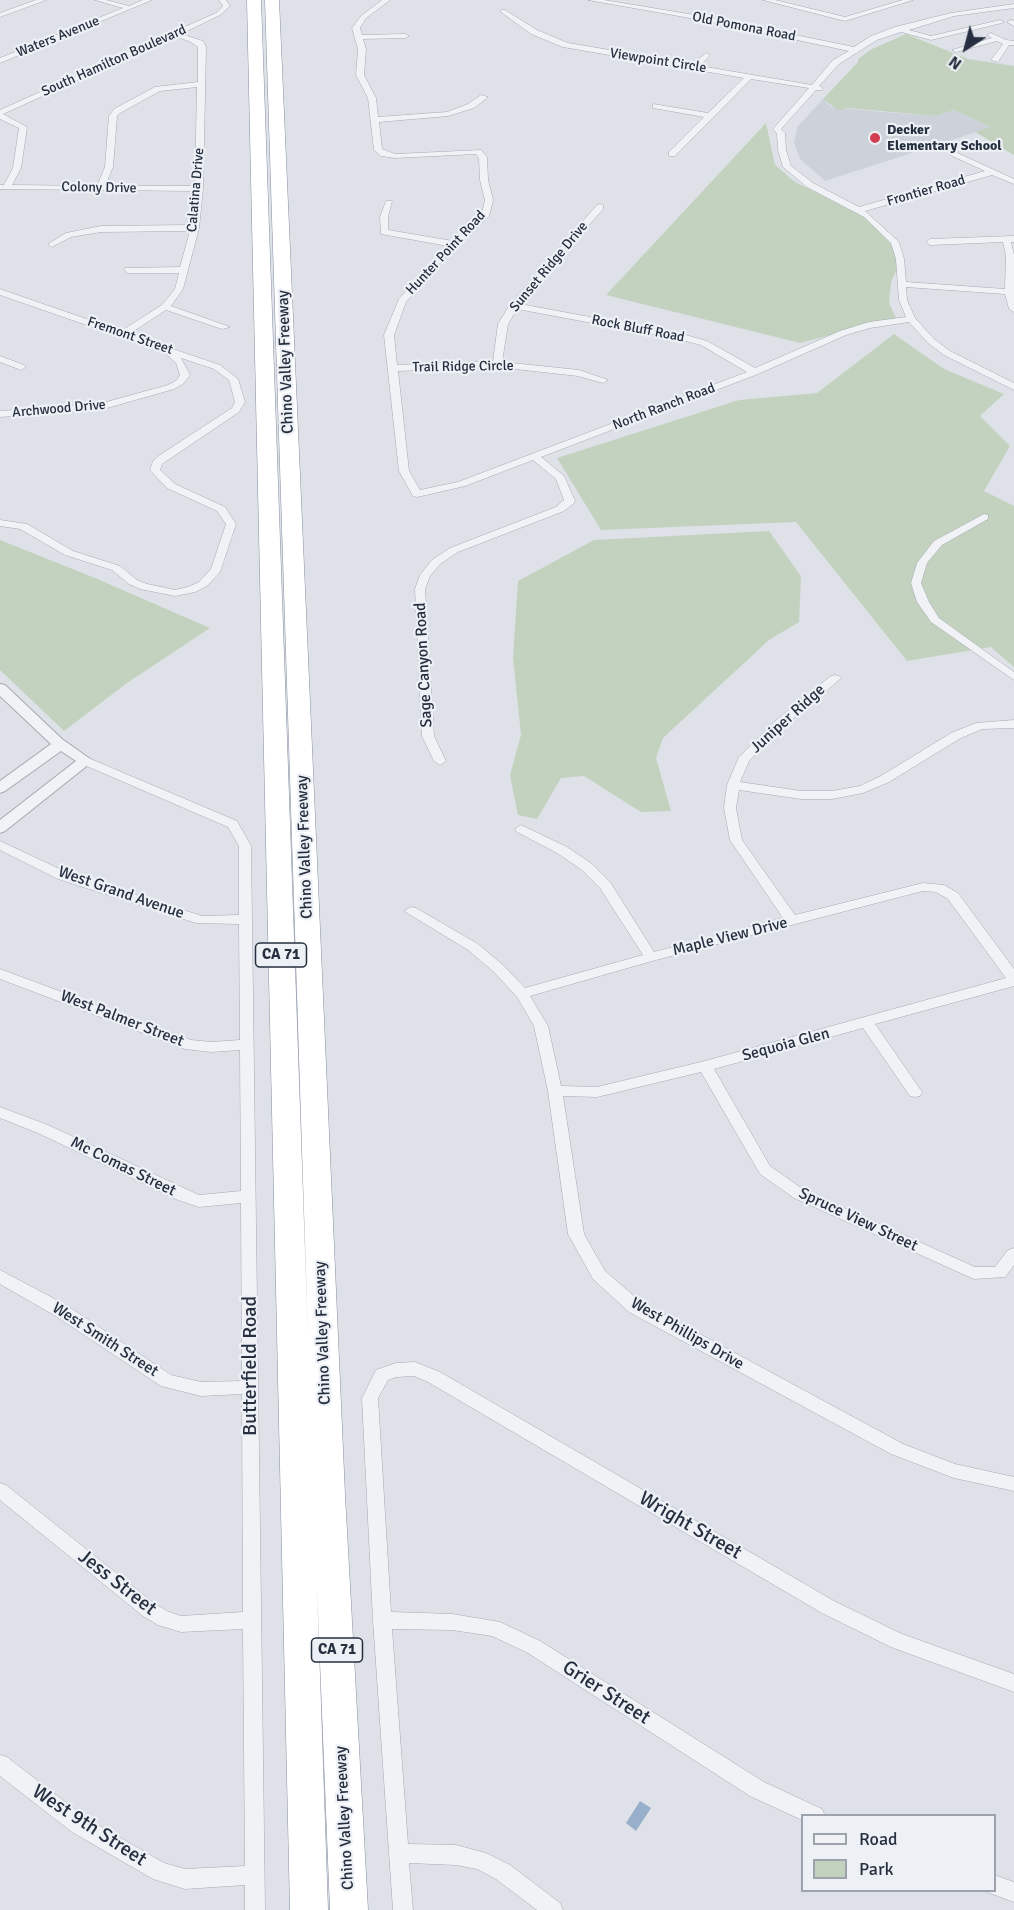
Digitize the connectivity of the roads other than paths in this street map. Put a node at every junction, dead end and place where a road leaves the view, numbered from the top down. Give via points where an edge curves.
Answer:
1 (43, 0) edge
2 (98, 0) edge
3 (149, 0) edge
4 (254, 0) edge
5 (272, 0) edge
6 (387, 0) edge
7 (591, 0) edge
8 (617, 0) edge
9 (766, 0) edge
10 (910, 0) edge
11 (891, 2) edge
12 (224, 3) edge
13 (1014, 7) edge
14 (130, 8) junction
15 (503, 11) dead end
16 (0, 15) edge
17 (1000, 22) dead end
18 (975, 26) junction
19 (901, 30) junction
20 (175, 33) junction
21 (405, 36) dead end
22 (359, 38) junction
23 (998, 39) junction
24 (1010, 43) edge
25 (858, 49) junction
26 (956, 50) dead end
27 (706, 55) dead end
28 (994, 60) dead end
29 (0, 61) edge
30 (694, 67) junction
31 (750, 76) junction
32 (202, 84) junction
33 (816, 88) junction
34 (484, 97) dead end
35 (656, 106) dead end
36 (0, 114) edge
37 (710, 116) junction
38 (375, 120) junction
39 (953, 153) dead end
40 (672, 154) dead end
41 (992, 172) junction
42 (1014, 182) edge
43 (3, 187) edge
44 (99, 188) junction
45 (199, 189) junction
46 (389, 203) dead end
47 (600, 207) dead end
48 (863, 209) junction
49 (195, 228) junction
50 (1010, 238) edge
51 (930, 243) dead end
52 (52, 244) dead end
53 (454, 244) junction
54 (128, 270) dead end
55 (184, 270) junction
56 (903, 284) junction
57 (1009, 292) junction
58 (1, 293) edge
59 (514, 306) junction
60 (165, 307) junction
61 (1014, 309) edge
62 (911, 319) junction
63 (225, 327) dead end
64 (122, 334) junction
65 (165, 348) junction
66 (0, 359) edge
67 (497, 364) junction
68 (21, 367) dead end
69 (393, 368) junction
70 (755, 372) junction
71 (603, 380) dead end
72 (1014, 387) edge
73 (0, 414) edge
74 (534, 456) junction
75 (417, 494) joint
76 (984, 517) dead end
77 (0, 523) edge
78 (1014, 677) edge
79 (835, 678) dead end
80 (0, 687) edge
81 (1014, 724) edge
82 (61, 744) junction
83 (86, 761) junction
84 (440, 761) dead end
85 (733, 784) junction
86 (0, 788) edge
87 (0, 828) edge
88 (521, 829) dead end
89 (0, 845) edge
90 (411, 911) dead end
91 (246, 919) junction
92 (792, 921) junction
93 (651, 957) junction
94 (0, 974) edge
95 (1014, 980) edge
96 (522, 994) junction
97 (867, 1023) junction
98 (247, 1045) junction
99 (705, 1066) junction
100 (555, 1091) junction
101 (915, 1092) dead end
102 (0, 1112) edge
103 (249, 1196) junction
104 (1014, 1254) edge
105 (0, 1276) edge
106 (251, 1387) junction
107 (1014, 1484) edge
108 (0, 1490) edge
109 (252, 1620) junction
110 (382, 1620) junction
111 (1014, 1683) edge
112 (0, 1764) edge
113 (813, 1814) edge
114 (399, 1853) junction
115 (254, 1875) junction
116 (996, 1886) edge
117 (1014, 1892) edge
118 (255, 1910) edge
119 (309, 1910) edge
120 (349, 1910) edge
121 (403, 1910) edge
122 (553, 1910) edge

1 - 16 street
2 - 14 street
3 - 14 street, Waters Avenue
4 - 119 highway, Chino Valley Freeway / CA 71
5 - 120 highway, Chino Valley Freeway / CA 71 via 329,1495
6 - 22 street via 363,17 356,28
7 - 25 street, Old Pomona Road
8 - 25 street, Old Pomona Road via 755,23
9 - 11 street via 837,18 852,18
10 - 11 street
12 - 20 street, South Hamilton Boulevard via 218,14
13 - 19 street
14 - 29 street, Waters Avenue
15 - 30 street, Viewpoint Circle via 534,32 566,45
17 - 18 street
18 - 19 street via 931,38
18 - 23 street
19 - 25 street
20 - 32 street, Calatina Drive via 200,43
20 - 36 street, South Hamilton Boulevard
21 - 22 street
22 - 38 street via 360,75 372,98
23 - 24 street
23 - 26 street
24 - 28 street
25 - 33 street
27 - 30 street
30 - 31 street, Viewpoint Circle
31 - 33 street, Viewpoint Circle
31 - 37 street
32 - 44 street via 158,89 117,111 113,116 109,167
32 - 45 street, Calatina Drive
33 - 48 street via 777,129 787,167 802,180
34 - 38 street via 448,114
35 - 37 street
36 - 43 street via 23,127 16,168
37 - 40 street
38 - 53 street, Hunter Point Road via 378,150 384,154 478,152 483,157 489,200 486,214
39 - 41 street
41 - 42 street
41 - 48 street, Frontier Road
43 - 44 street, Colony Drive
44 - 45 street, Colony Drive
45 - 49 street, Calatina Drive
46 - 53 street via 384,232
47 - 59 street, Sunset Ridge Drive
48 - 56 street via 895,242
49 - 52 street via 101,229 69,235
49 - 55 street, Calatina Drive
50 - 51 street
50 - 57 street
53 - 69 street, Hunter Point Road via 402,301 389,335
54 - 55 street
55 - 60 street, Calatina Drive via 179,289
56 - 57 street
56 - 62 street via 903,300
57 - 61 street
58 - 64 street, Fremont Street
59 - 67 street, Sunset Ridge Drive via 503,324
59 - 70 street, Rock Bluff Road via 679,336 704,343
60 - 63 street
60 - 64 street, Calatina Drive
62 - 70 street, North Ranch Road via 843,333
62 - 72 street via 947,353
64 - 65 street, Fremont Street
65 - 73 street, Archwood Drive via 180,362 185,375 171,387 100,407
65 - 77 street, Fremont Street via 228,373 236,384 240,402 236,410 164,457 155,470 171,486 221,509 231,524 216,570 203,585 175,593 144,587 116,568 69,553 23,526
66 - 68 street
67 - 69 street, Trail Ridge Circle
67 - 71 street, Trail Ridge Circle via 556,369
69 - 75 street, Hunter Point Road via 404,471
70 - 74 street, North Ranch Road
74 - 75 street, North Ranch Road via 461,484
74 - 84 street, Sage Canyon Road via 560,478 570,501 560,509 454,550 425,574 420,589 428,736
76 - 78 street via 938,543 922,563 916,583 923,603 936,620
79 - 85 street, Juniper Ridge via 743,760
80 - 82 street
81 - 85 street via 980,726 955,736 863,789 801,795
82 - 83 street
82 - 86 street
83 - 87 street
83 - 91 street, Butterfield Road via 233,824 245,846
85 - 92 street, Juniper Ridge via 730,808 736,840
88 - 93 street via 587,867 605,885
89 - 91 street, West Grand Avenue via 63,876 201,920
90 - 96 street, West Phillips Drive via 474,947
91 - 98 street, Butterfield Road
92 - 93 street, Maple View Drive
92 - 95 street, Maple View Drive via 923,887 939,888 953,896
93 - 96 street, Maple View Drive
94 - 98 street, West Palmer Street via 190,1045
95 - 97 street, Sequoia Glen
96 - 100 street, West Phillips Drive via 541,1026
97 - 99 street, Sequoia Glen
97 - 101 street
98 - 103 street, Butterfield Road
99 - 100 street, Sequoia Glen via 597,1092
99 - 104 street, Spruce View Street via 765,1170 799,1194 974,1273 999,1272
100 - 107 street, West Phillips Drive via 576,1234 599,1275 635,1307 897,1449 954,1471
102 - 103 street, Mc Comas Street via 183,1196 199,1201
103 - 106 street, Butterfield Road
105 - 106 street, West Smith Street via 60,1310 167,1381 201,1389
106 - 109 street, Butterfield Road
108 - 109 street, Jess Street via 164,1619 181,1624
109 - 115 street, Butterfield Road
110 - 111 street, Wright Street via 370,1398 382,1375 415,1369 828,1607 897,1641
110 - 113 street, Grier Street via 452,1622 494,1629 534,1647 757,1789
110 - 114 street
112 - 115 street, West 9th Street via 79,1825 160,1872 185,1879
114 - 121 street
114 - 122 street via 479,1860
115 - 118 street, Butterfield Road
116 - 117 street

